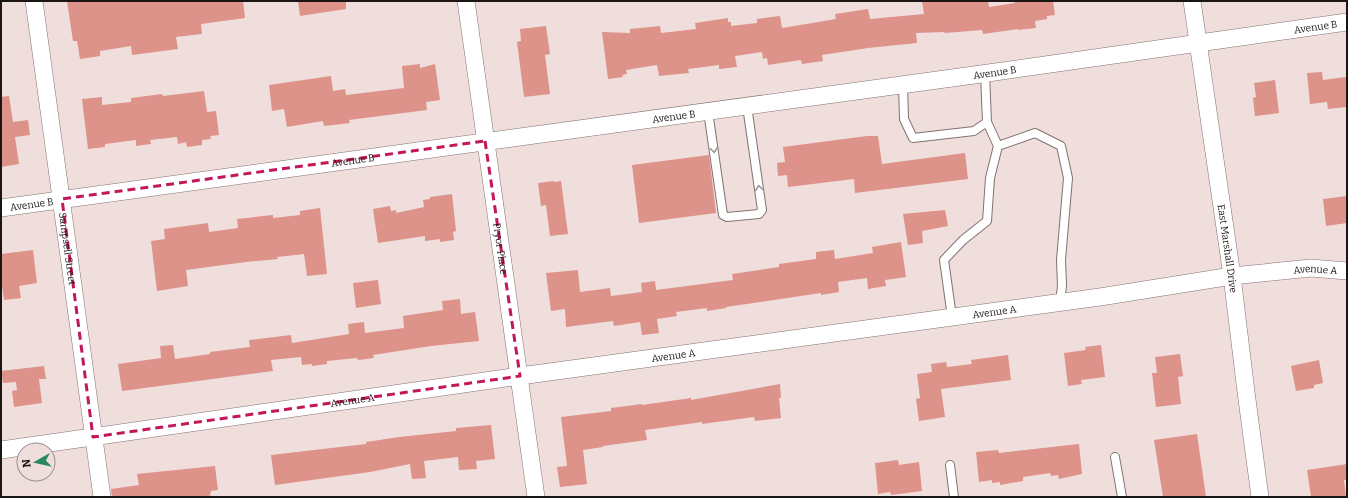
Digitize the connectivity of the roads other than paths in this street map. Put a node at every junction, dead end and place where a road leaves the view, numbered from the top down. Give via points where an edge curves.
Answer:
1 (34, 1) edge
2 (466, 1) edge
3 (1192, 1) edge
4 (1347, 22) edge
5 (1197, 43) junction
6 (985, 73) junction
7 (903, 85) junction
8 (747, 106) junction
9 (708, 111) junction
10 (987, 122) junction
11 (485, 141) junction
12 (998, 146) junction
13 (62, 199) junction
14 (1, 208) edge
15 (1347, 271) edge
16 (1232, 276) junction
17 (1060, 302) junction
18 (952, 317) junction
19 (520, 376) junction
20 (93, 437) junction
21 (1, 450) edge
22 (1114, 456) dead end
23 (950, 465) dead end
24 (102, 497) edge
25 (536, 497) edge
26 (954, 497) edge
27 (1122, 497) edge
28 (1260, 497) edge

1 - 13 street, Sampsell Street
2 - 11 street, Pryor Place
3 - 5 street, East Marshall Drive
4 - 5 street, Avenue B
5 - 6 street, Avenue B
5 - 16 street, East Marshall Drive
6 - 7 street, Avenue B
6 - 10 lane
7 - 8 street, Avenue B
7 - 10 lane via 904,119 913,138 974,131
8 - 9 street, Avenue B
9 -> 8 lane via 723,215 727,217 759,214 762,210
9 - 11 street, Avenue B
10 - 12 lane
11 - 13 street, Avenue B
11 - 19 street, Pryor Place
12 - 17 lane via 1035,133 1061,146 1068,178
12 - 18 lane via 990,178 987,221 963,240 944,260
13 - 14 street, Avenue B
13 - 20 street, Sampsell Street
15 - 16 street, Avenue A via 1311,268
16 - 17 street, Avenue A
16 - 28 street, East Marshall Drive
17 - 18 street, Avenue A
18 - 19 street, Avenue A
19 - 20 street, Avenue A
19 - 25 street, Pryor Place
20 - 21 street, Avenue A
20 - 24 street, Sampsell Street
22 - 27 lane
23 - 26 lane

